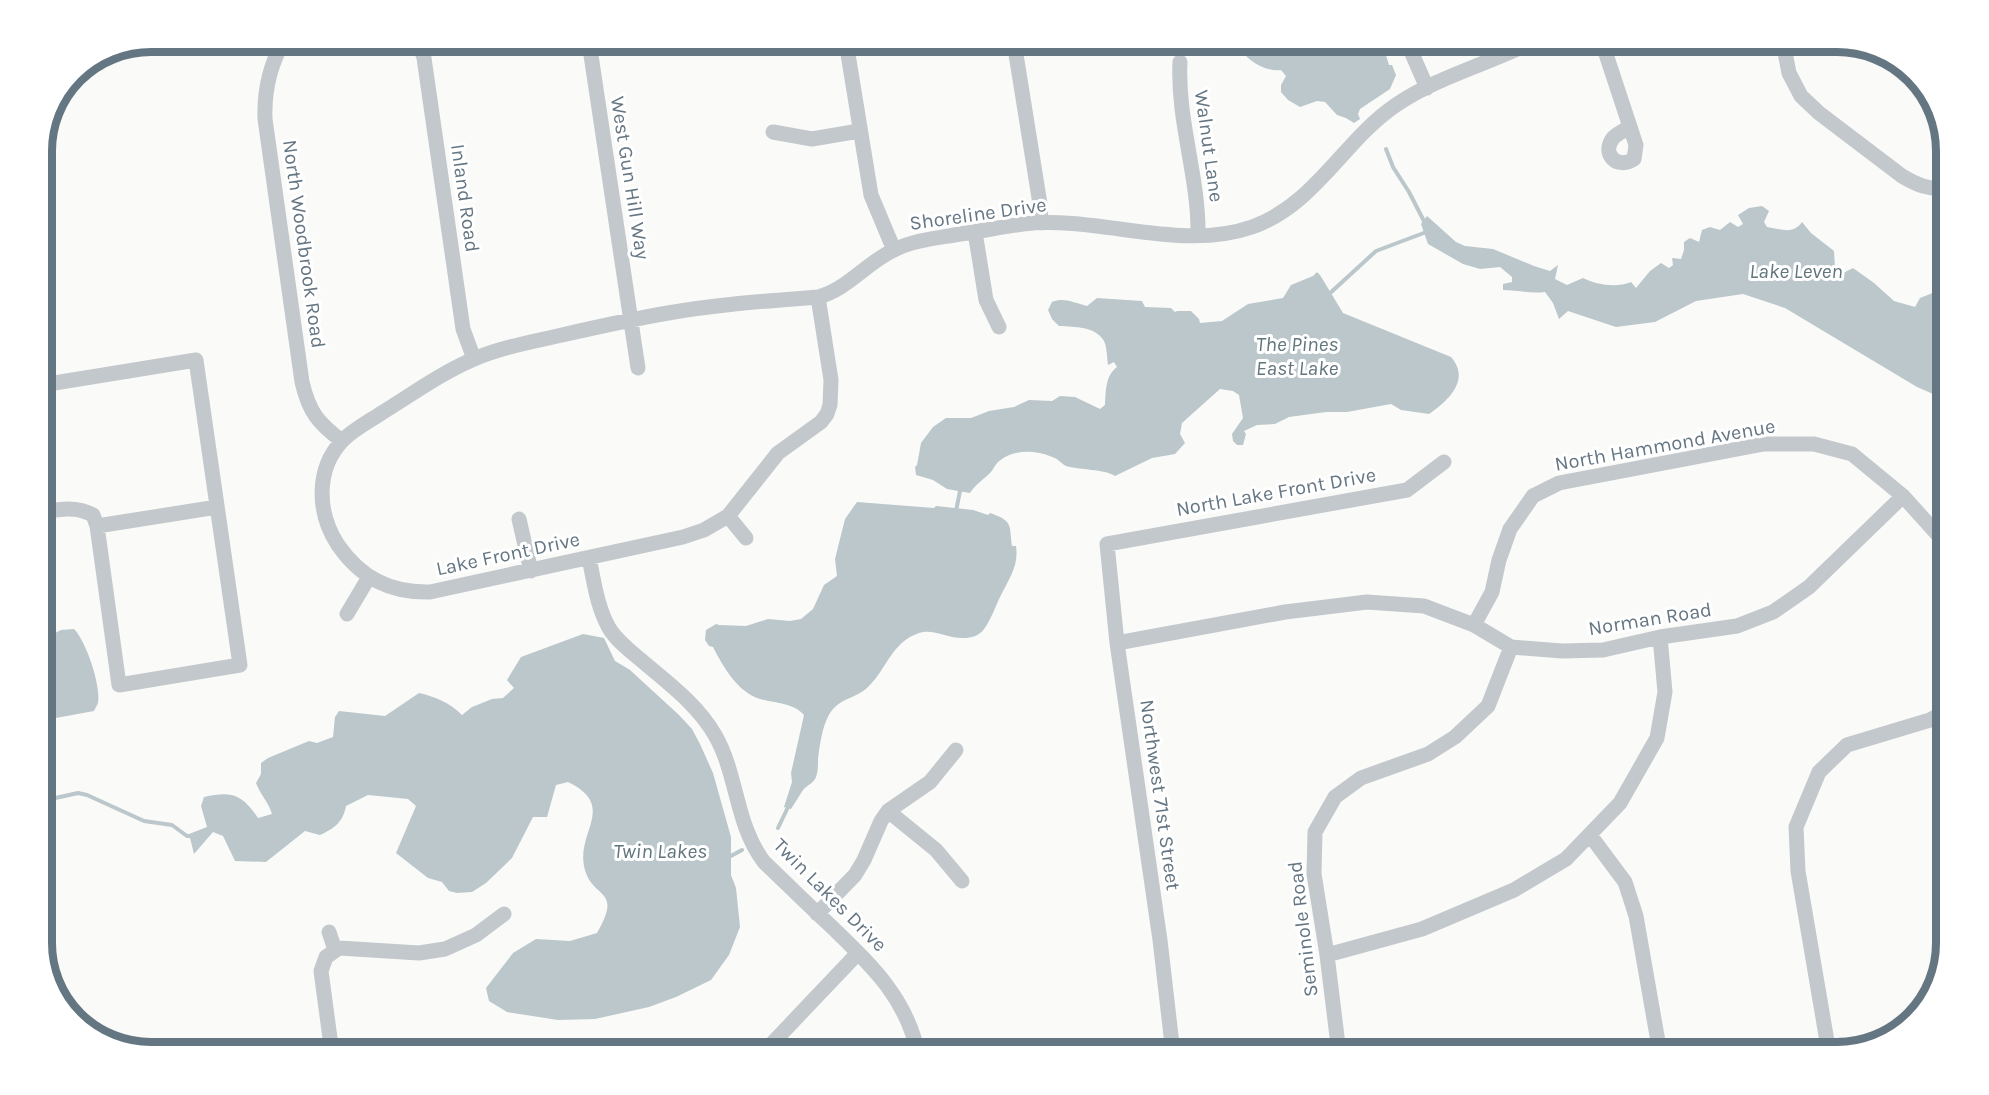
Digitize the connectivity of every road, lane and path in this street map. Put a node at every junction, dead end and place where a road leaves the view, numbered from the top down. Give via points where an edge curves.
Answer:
1 (279, 52) edge
2 (422, 52) edge
3 (590, 52) edge
4 (847, 52) edge
5 (1016, 52) edge
6 (1411, 52) edge
7 (1509, 52) edge
8 (1605, 52) edge
9 (1786, 52) edge
10 (1180, 62) dead end
11 (1427, 87) junction
12 (1630, 127) dead end
13 (773, 132) dead end
14 (859, 132) junction
15 (1936, 188) edge
16 (1041, 223) junction
17 (975, 232) junction
18 (1198, 235) junction
19 (894, 250) junction
20 (818, 297) junction
21 (630, 320) junction
22 (999, 327) dead end
23 (474, 359) junction
24 (638, 368) dead end
25 (53, 383) edge
26 (342, 441) junction
27 (1444, 462) dead end
28 (1903, 496) junction
29 (217, 507) junction
30 (53, 510) edge
31 (728, 516) junction
32 (519, 519) dead end
33 (97, 526) junction
34 (1936, 533) edge
35 (746, 538) dead end
36 (1107, 544) joint
37 (589, 558) junction
38 (531, 571) junction
39 (369, 577) junction
40 (347, 614) dead end
41 (1474, 625) junction
42 (1660, 637) junction
43 (1117, 643) junction
44 (1511, 647) junction
45 (1936, 717) edge
46 (956, 750) dead end
47 (888, 811) junction
48 (1590, 835) junction
49 (962, 881) dead end
50 (504, 914) dead end
51 (818, 914) junction
52 (329, 932) dead end
53 (335, 950) junction
54 (858, 953) junction
55 (1327, 955) junction
56 (331, 1042) edge
57 (778, 1042) edge
58 (915, 1042) edge
59 (1172, 1042) edge
60 (1338, 1042) edge
61 (1658, 1042) edge
62 (1826, 1042) edge

1 - 26 street, North Woodbrook Road via 270,71 265,119 301,370 314,416
2 - 23 street, Inland Road via 463,329
3 - 21 street, West Gun Hill Way
4 - 14 street
5 - 16 street
6 - 11 street
7 - 11 street, Shoreline Drive
8 - 12 street
9 - 15 street via 1794,86 1809,105 1902,176 1917,185
10 - 18 street, Walnut Lane via 1179,89
11 - 18 street, Shoreline Drive via 1382,116 1283,212 1234,232
13 - 14 street via 812,139
14 - 19 street via 871,195
16 - 17 street, Shoreline Drive
16 - 18 street, Shoreline Drive
17 - 19 street, Shoreline Drive via 918,241
17 - 22 street via 986,300
19 - 20 street, Shoreline Drive via 839,289
20 - 21 street, Shoreline Drive
20 - 31 street, Lake Front Drive via 831,380 827,414 778,453
21 - 23 street, Shoreline Drive
21 - 24 street, West Gun Hill Way
23 - 26 street, Shoreline Drive via 434,380
25 - 29 street via 196,360
26 - 39 street, Lake Front Drive via 323,476 322,506 345,555
27 - 36 street, North Lake Front Drive via 1407,490
28 - 34 street, North Hammond Avenue
28 - 41 street, North Hammond Avenue via 1852,454 1814,444 1764,444 1559,483 1533,496 1510,529 1492,592
28 - 42 street, Norman Road via 1809,587 1773,612 1737,626
29 - 33 street
29 - 33 street via 240,665 119,686
30 - 33 street via 86,511 93,515
31 - 35 street
31 - 37 street, Lake Front Drive via 683,537
32 - 38 street
36 - 43 street, Northwest 71st Street
37 - 38 street, Lake Front Drive
37 - 51 street, Twin Lakes Drive via 608,627 706,721 722,748 743,823 756,850
38 - 39 street, Lake Front Drive via 430,592 399,590
39 - 40 street
41 - 43 street, Norman Road via 1424,606 1367,602 1285,612
41 - 44 street, Norman Road
42 - 44 street, Norman Road via 1603,650
42 - 48 street via 1665,693 1657,738 1620,803
43 - 59 street, Northwest 71st Street
44 - 55 street, Seminole Road via 1488,706 1455,737 1428,754 1361,777 1335,796 1315,832 1314,874
45 - 62 street via 1847,745 1819,772 1796,827 1798,871
46 - 47 street via 930,782
47 - 49 street via 936,850
47 - 51 street via 855,875
48 - 55 street via 1566,859 1514,890 1422,929
48 - 61 street via 1625,882 1636,916
50 - 53 street via 476,935 445,950
51 - 54 street, Twin Lakes Drive
52 - 53 street
53 - 56 street via 326,957 321,971
54 - 57 street
54 - 58 street, Twin Lakes Drive via 896,996
55 - 60 street, Seminole Road

